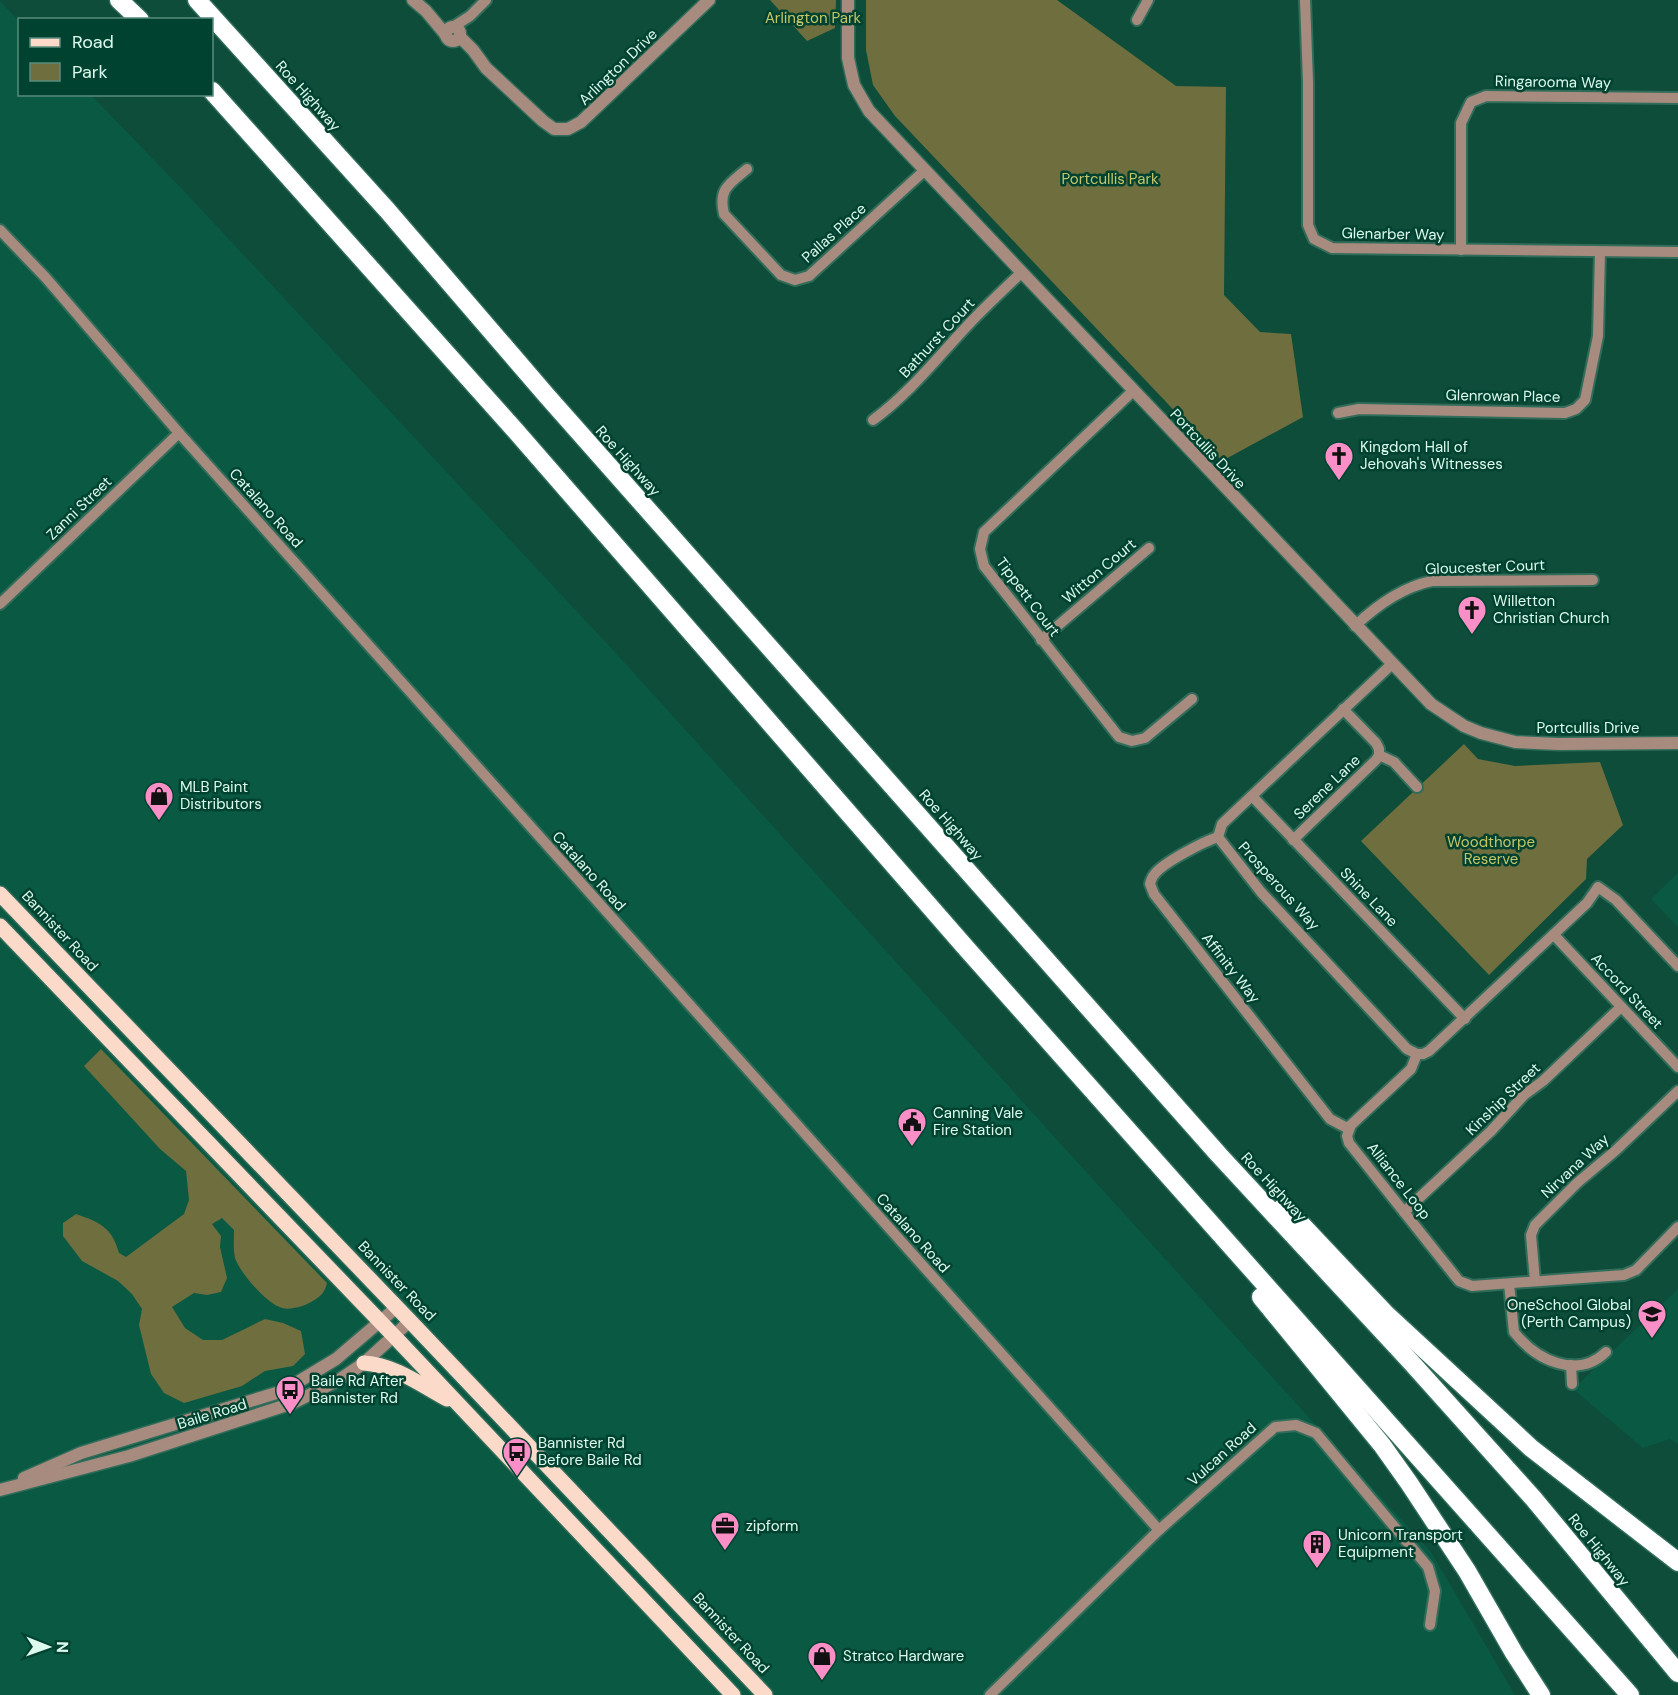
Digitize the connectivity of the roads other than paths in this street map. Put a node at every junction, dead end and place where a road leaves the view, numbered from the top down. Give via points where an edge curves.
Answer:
1 (119, 0) edge
2 (131, 0) edge
3 (197, 0) edge
4 (206, 0) edge
5 (413, 0) edge
6 (486, 0) edge
7 (709, 0) edge
8 (848, 0) edge
9 (1148, 0) edge
10 (1305, 0) edge
11 (138, 18) edge
12 (146, 18) edge
13 (1137, 20) dead end
14 (453, 33) junction
15 (248, 56) junction
16 (213, 92) edge
17 (1678, 98) edge
18 (747, 169) dead end
19 (924, 171) junction
20 (0, 230) edge
21 (1461, 250) junction
22 (1599, 252) junction
23 (1678, 252) edge
24 (1021, 273) junction
25 (1133, 391) junction
26 (1338, 413) dead end
27 (873, 420) dead end
28 (179, 433) junction
29 (1149, 548) dead end
30 (1593, 580) dead end
31 (0, 604) edge
32 (1355, 626) junction
33 (1041, 640) junction
34 (1392, 664) junction
35 (1192, 699) dead end
36 (1343, 709) junction
37 (1678, 743) edge
38 (1379, 755) junction
39 (1417, 787) dead end
40 (1251, 796) junction
41 (1218, 837) junction
42 (1293, 840) junction
43 (0, 894) edge
44 (0, 926) edge
45 (1554, 935) junction
46 (1678, 966) edge
47 (1621, 1007) junction
48 (1465, 1019) junction
49 (1417, 1054) junction
50 (1678, 1068) edge
51 (1678, 1091) edge
52 (1126, 1129) junction
53 (1349, 1129) junction
54 (1219, 1155) junction
55 (1404, 1212) junction
56 (1678, 1227) edge
57 (1535, 1281) junction
58 (1509, 1284) junction
59 (397, 1307) junction
60 (410, 1321) junction
61 (379, 1322) junction
62 (394, 1336) junction
63 (1606, 1352) dead end
64 (364, 1363) junction
65 (1571, 1365) junction
66 (1572, 1384) dead end
67 (460, 1407) junction
68 (166, 1427) junction
69 (140, 1435) junction
70 (171, 1442) junction
71 (146, 1450) junction
72 (0, 1489) edge
73 (1159, 1530) junction
74 (1678, 1562) edge
75 (1430, 1625) dead end
76 (1678, 1673) edge
77 (733, 1695) edge
78 (765, 1695) edge
79 (990, 1695) edge
80 (1541, 1695) edge
81 (1630, 1695) edge

1 - 11 highway
2 - 12 highway
3 - 15 highway, Roe Highway
4 - 15 highway
5 - 14 street, Arlington Drive
6 - 14 street
7 - 14 street, Arlington Drive via 582,122 568,129 554,129 543,121 473,60
8 - 19 street, Portcullis Drive via 848,58 854,85 869,111
9 - 13 street
10 - 21 street, Glenarber Way via 1308,225 1314,239 1332,248
15 - 54 highway, Roe Highway
16 - 52 highway via 514,429
17 - 21 street, Ringarooma Way via 1486,96 1472,102 1461,123
18 - 19 street, Pallas Place via 725,188 721,201 724,214 781,275 795,280 809,276
19 - 24 street, Portcullis Drive
20 - 28 street, Catalano Road
21 - 22 street, Glenarber Way
22 - 23 street, Glenarber Way
22 - 26 street, Glenrowan Place via 1598,336 1586,400 1576,409 1565,413 1359,409
24 - 25 street, Portcullis Drive
24 - 27 street, Bathurst Court via 910,390
25 - 32 street, Portcullis Drive
25 - 33 street, Tippett Court via 984,532 980,549 984,566
28 - 31 street, Zanni Street
28 - 73 street, Catalano Road
29 - 33 street, Witton Court
30 - 32 street, Gloucester Court via 1431,581 1403,590
32 - 34 street, Portcullis Drive
33 - 35 street, Tippett Court via 1119,737 1145,738
34 - 36 street, Prosperous Way
34 - 37 street, Portcullis Drive via 1431,704 1481,733 1515,742
36 - 38 street via 1376,743
36 - 40 street, Prosperous Way
38 - 39 street via 1394,762
38 - 42 street, Serene Lane
40 - 41 street, Prosperous Way via 1222,824
40 - 42 street, Shine Lane
41 - 49 street, Prosperous Way via 1261,892 1407,1049
41 - 53 street, Affinity Way via 1165,864 1153,875 1150,884 1154,894 1330,1119
42 - 48 street, Shine Lane
43 - 59 main road, Bannister Road
44 - 61 main road
45 - 46 street via 1587,903 1598,886
45 - 47 street, Accord Street
45 - 48 street
47 - 50 street, Accord Street
47 - 55 street, Kinship Street
48 - 49 street via 1430,1051
49 - 53 street via 1411,1069
51 - 57 street, Nirvana Way via 1535,1225 1531,1235
52 - 80 highway via 1382,1445 1467,1571
52 - 81 highway
53 - 55 street, Alliance Loop via 1350,1143
54 - 74 highway via 1300,1224 1385,1313 1531,1449
54 - 76 highway, Roe Highway via 1533,1498
55 - 58 street, Alliance Loop via 1459,1281 1472,1286
56 - 57 street, Alliance Loop via 1630,1273
57 - 58 street, Alliance Loop
58 - 65 street via 1514,1332 1547,1360 1559,1366
59 - 60 main road, Bannister Road
59 - 61 street, Baile Road
60 - 62 street, Baile Road
60 - 78 main road, Bannister Road
61 - 62 main road
61 - 68 street, Baile Road via 336,1359 283,1391
62 - 64 street, Baile Road
62 - 67 main road
63 - 65 street via 1598,1360
64 - 67 main road via 392,1368
64 - 70 street, Baile Road via 293,1403
65 - 66 street
67 - 77 main road
68 - 69 street, Baile Road
68 - 70 street
69 - 71 street
69 - 72 street, Baile Road via 81,1453
70 - 71 street, Baile Road
71 - 72 street, Baile Road
73 - 75 street, Vulcan Road via 1275,1427 1296,1425 1316,1433 1428,1567 1435,1591
73 - 79 street, Vulcan Road

